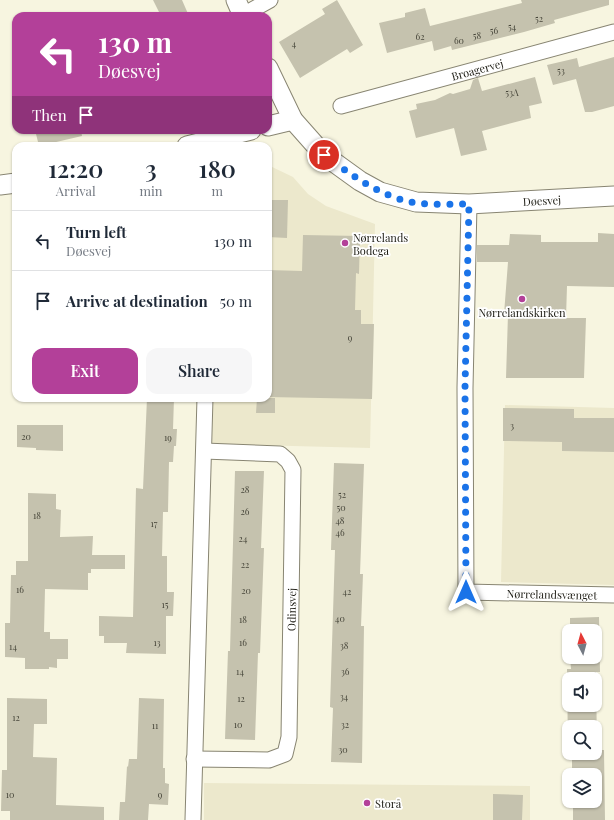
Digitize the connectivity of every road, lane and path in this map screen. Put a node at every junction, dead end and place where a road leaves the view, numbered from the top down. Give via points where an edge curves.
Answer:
1 (270, 0) edge
2 (240, 10) edge
3 (614, 32) edge
4 (272, 76) edge
5 (340, 106) dead end
6 (293, 120) junction
7 (272, 125) edge
8 (239, 134) edge
9 (216, 142) edge
10 (12, 184) edge
11 (0, 185) edge
12 (614, 196) edge
13 (469, 204) junction
14 (205, 402) edge
15 (204, 451) junction
16 (614, 595) edge
17 (194, 759) junction
18 (193, 820) edge

1 - 2 street
3 - 5 street, Broagervej
4 - 6 street, Døesvej
6 - 7 street
6 - 13 street, Døesvej via 324,155 380,192 416,202
8 - 9 street
10 - 11 street
12 - 13 street, Døesvej
13 - 16 street, Nørrelandsvænget via 465,388 466,592
14 - 15 street
15 - 17 street
15 - 17 street, Odinsvej via 280,454 293,470 289,736 285,754 268,760
17 - 18 street

